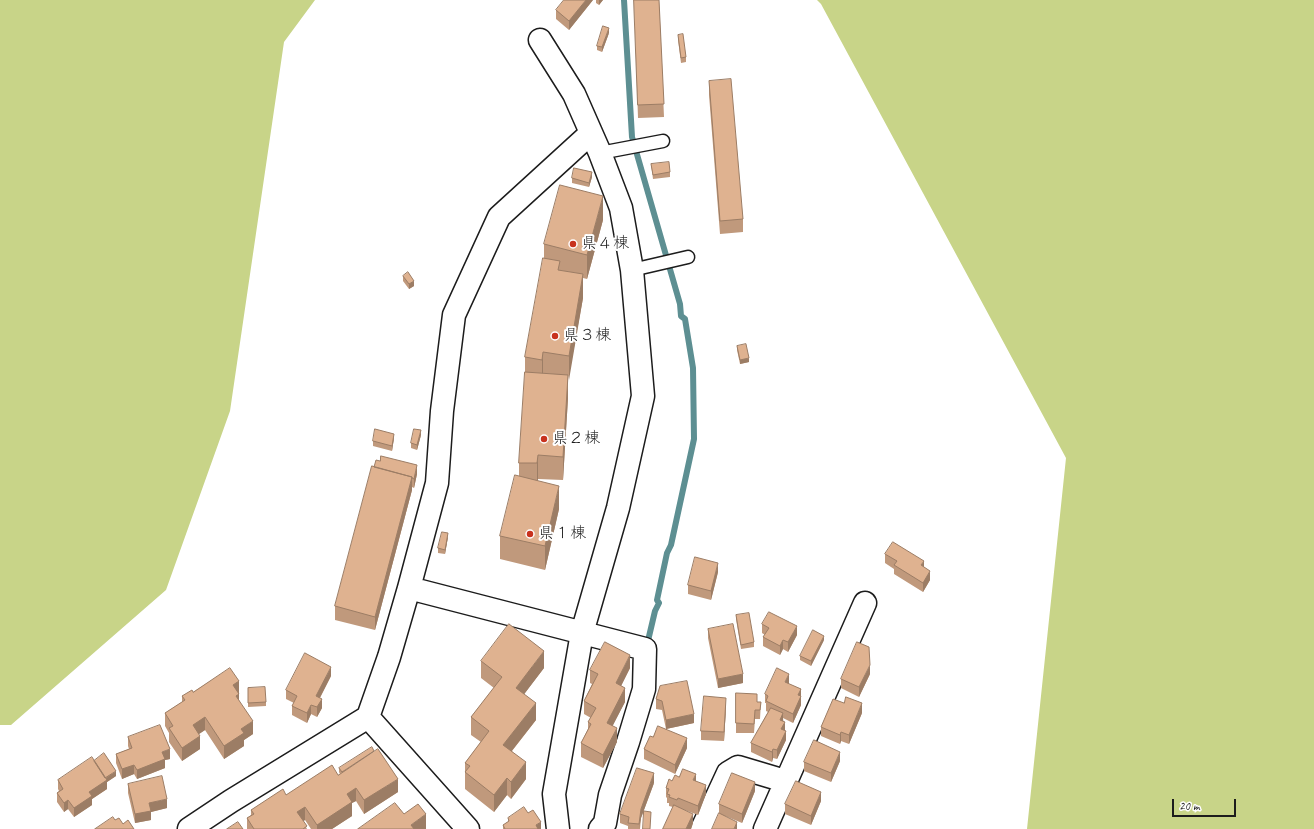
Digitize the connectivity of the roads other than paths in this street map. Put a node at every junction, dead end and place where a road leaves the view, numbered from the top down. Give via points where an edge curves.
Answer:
1 (540, 40) dead end
2 (591, 133) junction
3 (663, 141) dead end
4 (600, 153) junction
5 (688, 257) dead end
6 (632, 270) junction
7 (409, 588) junction
8 (865, 603) dead end
9 (582, 633) junction
10 (368, 717) junction
11 (785, 781) junction
12 (189, 829) edge
13 (468, 829) edge
14 (558, 829) edge
15 (600, 829) edge
16 (702, 829) edge
17 (765, 829) edge

1 - 2 street via 574,94
2 - 4 street
2 - 7 street via 499,217 454,315 442,412 437,484
3 - 4 lane
4 - 6 street via 621,208
5 - 6 lane
6 - 9 street via 643,396 618,508
7 - 9 street
7 - 10 street
8 - 11 street
9 - 14 street via 554,794
9 - 15 street via 645,649 644,689 610,794 605,823
10 - 12 street
10 - 13 street
11 - 16 street via 738,767 728,773
11 - 17 street

